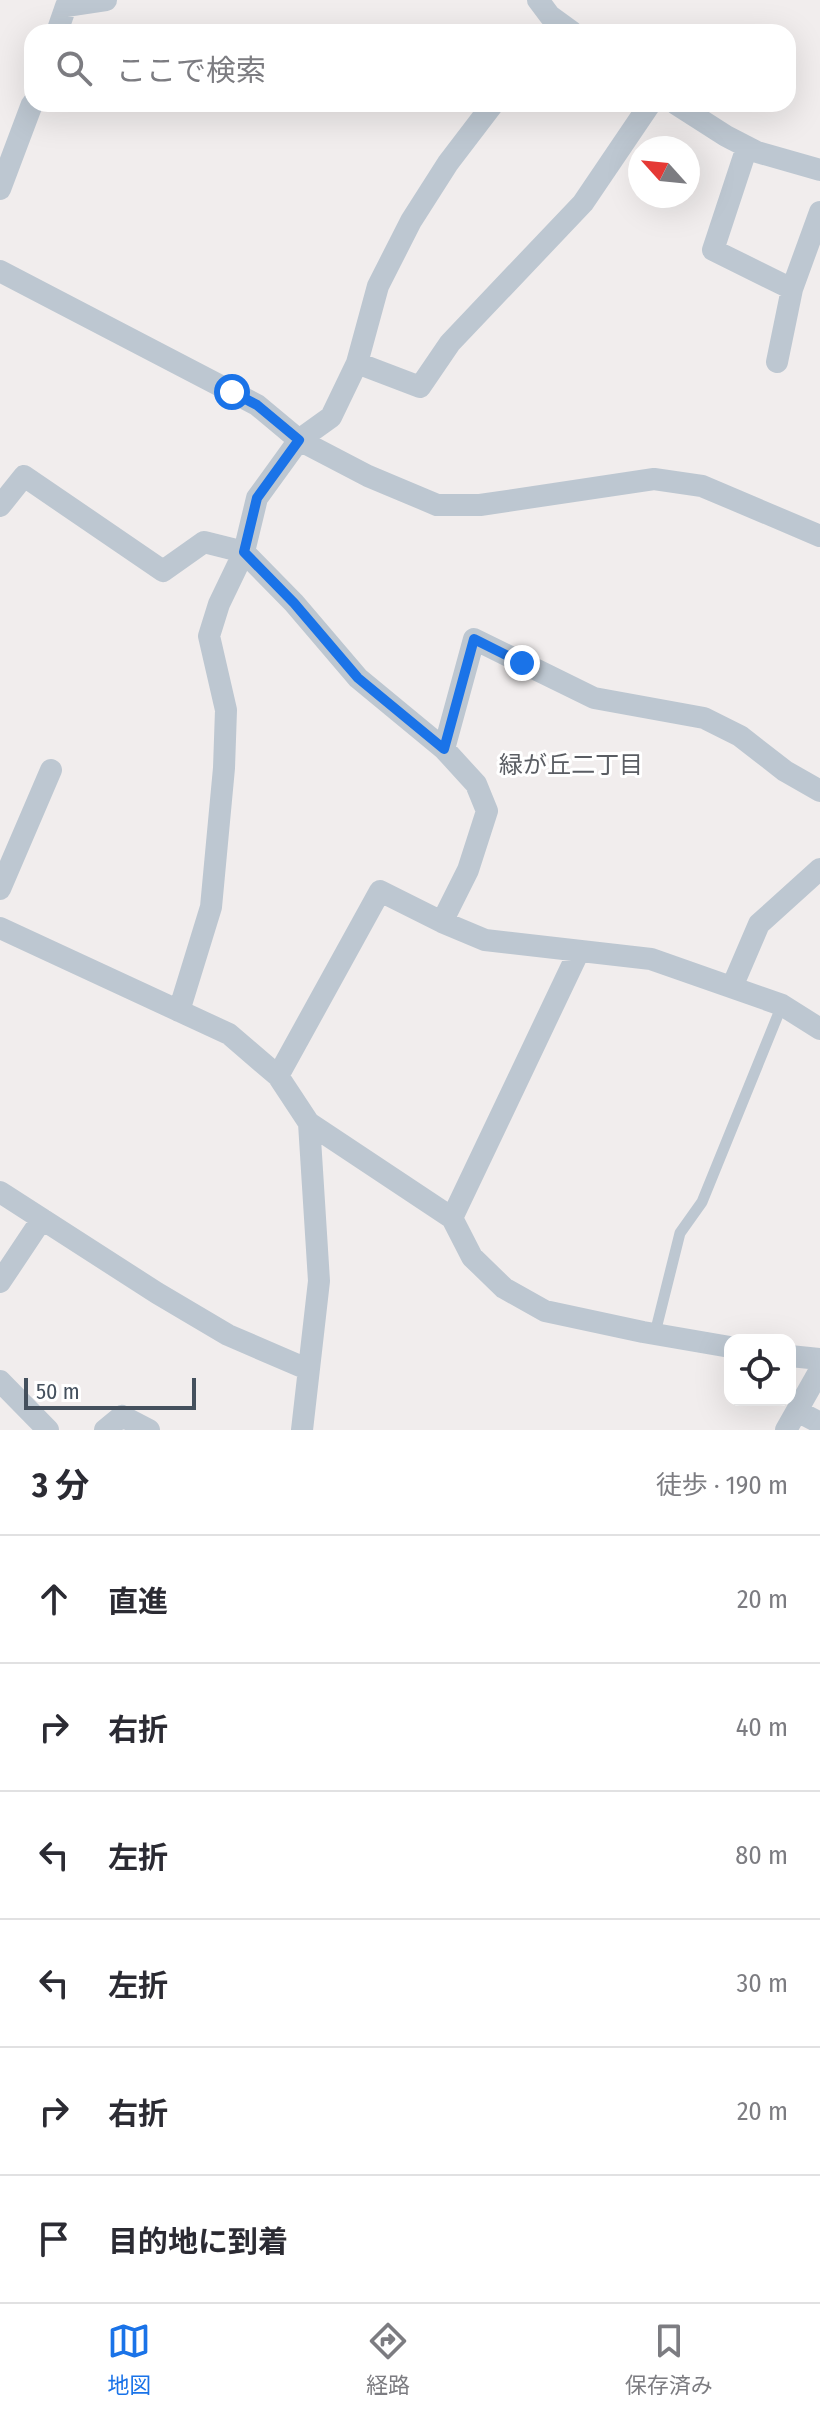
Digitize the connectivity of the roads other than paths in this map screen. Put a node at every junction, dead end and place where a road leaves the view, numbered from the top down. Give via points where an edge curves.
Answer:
1 (106, 0) edge
2 (60, 24) edge
3 (29, 112) edge
4 (487, 112) edge
5 (645, 112) edge
6 (689, 112) edge
7 (747, 147) junction
8 (820, 170) edge
9 (0, 189) edge
10 (820, 212) edge
11 (0, 271) edge
12 (792, 289) junction
13 (777, 362) dead end
14 (357, 363) junction
15 (299, 440) junction
16 (0, 506) edge
17 (820, 536) edge
18 (244, 552) junction
19 (444, 749) junction
20 (51, 770) dead end
21 (820, 791) edge
22 (820, 869) edge
23 (0, 889) edge
24 (442, 922) junction
25 (0, 928) edge
26 (579, 951) junction
27 (732, 987) junction
28 (782, 1005) junction
29 (179, 1011) junction
30 (820, 1029) edge
31 (278, 1076) junction
32 (309, 1123) junction
33 (0, 1192) edge
34 (452, 1218) junction
35 (42, 1219) junction
36 (0, 1282) edge
37 (655, 1333) junction
38 (724, 1346) edge
39 (796, 1357) edge
40 (820, 1359) edge
41 (307, 1369) junction
42 (820, 1370) edge
43 (0, 1381) edge
44 (792, 1421) edge
45 (820, 1423) edge
46 (48, 1430) edge
47 (105, 1430) edge
48 (149, 1430) edge
49 (302, 1430) edge

1 - 2 street via 66,6
3 - 9 street
4 - 14 street via 404,234 378,286
5 - 14 street via 583,203 450,343 420,387
6 - 7 street
7 - 8 street
7 - 12 street via 713,250
10 - 12 street
11 - 15 street via 257,405
12 - 13 street
14 - 15 street via 331,417
15 - 17 street via 437,505 480,505 654,479 702,486
15 - 18 street via 257,498
16 - 18 street via 24,476 163,571 204,542
18 - 19 street via 358,678
18 - 29 street via 209,636 226,710 224,768 211,907
19 - 21 street via 474,639 594,698 704,718
19 - 24 street via 476,784 487,811 468,870
20 - 23 street
22 - 27 street via 759,924
24 - 26 street via 485,940
24 - 31 street via 380,891
25 - 29 street
26 - 27 street via 651,959
26 - 34 street
27 - 28 street
28 - 30 street
28 - 37 lane via 702,1202 680,1233
29 - 31 street via 229,1034
31 - 32 street
32 - 34 street
32 - 41 street via 319,1281
33 - 35 street
34 - 37 street via 472,1257 504,1288 545,1311
35 - 36 street
35 - 41 street via 228,1335
37 - 38 street
39 - 40 street
41 - 49 street
42 - 44 street
43 - 46 street
44 - 45 street
47 - 48 street via 122,1416

